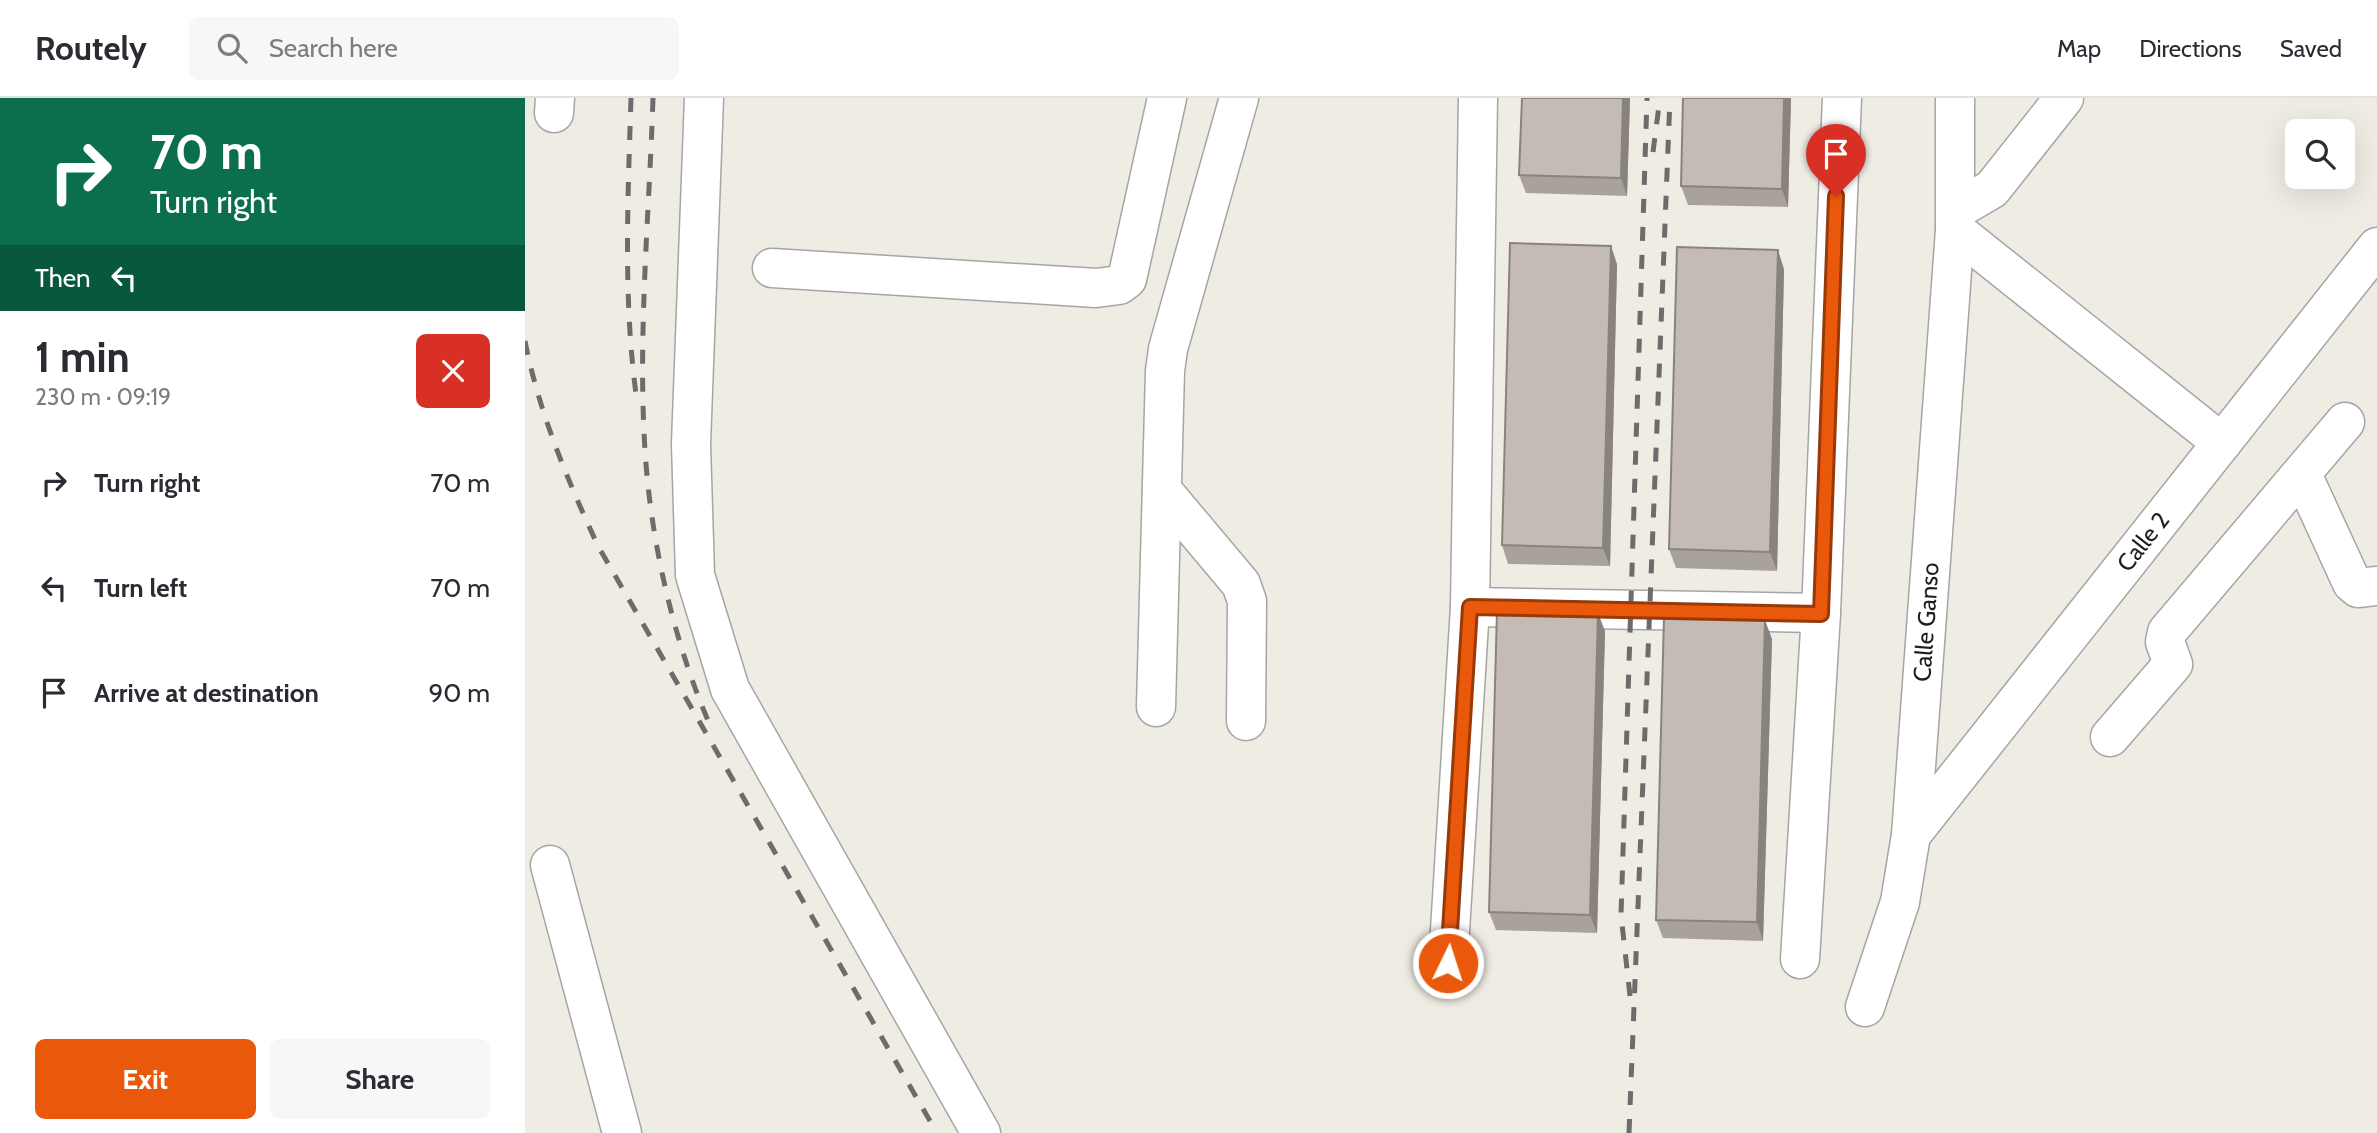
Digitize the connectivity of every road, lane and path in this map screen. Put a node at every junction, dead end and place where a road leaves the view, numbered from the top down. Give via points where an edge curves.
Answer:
1 (704, 98) edge
2 (1167, 98) edge
3 (1239, 98) edge
4 (1478, 98) edge
5 (1842, 98) edge
6 (1955, 98) edge
7 (2064, 98) edge
8 (1956, 220) junction
9 (2377, 247) edge
10 (772, 268) dead end
11 (2345, 422) dead end
12 (2222, 443) junction
13 (2302, 474) junction
14 (1162, 489) junction
15 (2377, 586) edge
16 (1470, 607) junction
17 (1821, 614) junction
18 (1156, 707) dead end
19 (1246, 721) dead end
20 (2110, 737) dead end
21 (1911, 835) junction
22 (550, 865) dead end
23 (1800, 960) dead end
24 (1448, 963) dead end
25 (1865, 1007) dead end
26 (622, 1133) edge
27 (981, 1133) edge

1 - 27 street via 691,444 695,575 730,689
2 - 10 street via 1127,279 1119,285 1096,288
3 - 14 street via 1168,349
4 - 16 street
5 - 17 street
6 - 8 street, Calle Ganso
7 - 8 street via 1992,188
8 - 12 street
8 - 21 street, Calle Ganso
9 - 12 street, Calle 2
11 - 13 street
12 - 21 street, Calle 2
13 - 15 street via 2353,583
13 - 20 street via 2167,632 2165,642 2173,664
14 - 18 street
14 - 19 street via 1241,584 1247,601
16 - 17 street
16 - 24 street
17 - 23 street
21 - 25 street, Calle Ganso via 1901,902
22 - 26 street

